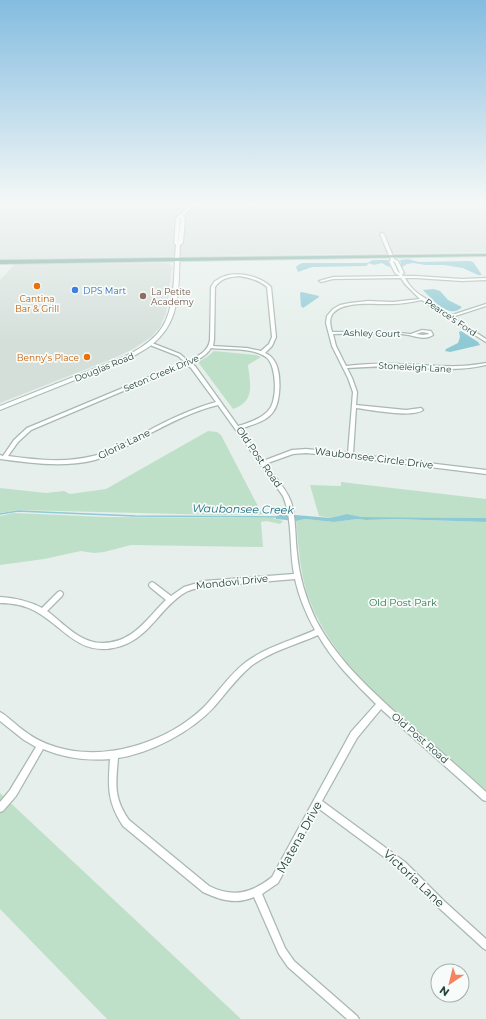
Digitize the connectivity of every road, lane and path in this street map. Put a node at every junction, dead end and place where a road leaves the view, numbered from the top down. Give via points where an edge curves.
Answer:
1 (178, 249) edge
2 (388, 249) edge
3 (486, 254) edge
4 (392, 258) junction
5 (177, 259) junction
6 (0, 262) edge
7 (401, 276) junction
8 (486, 279) edge
9 (321, 281) dead end
10 (424, 299) junction
11 (486, 304) edge
12 (449, 317) junction
13 (331, 333) junction
14 (413, 334) dead end
15 (486, 341) edge
16 (151, 344) junction
17 (211, 347) junction
18 (262, 353) junction
19 (188, 362) junction
20 (486, 364) edge
21 (344, 367) junction
22 (218, 402) junction
23 (354, 406) junction
24 (0, 408) edge
25 (421, 410) dead end
26 (238, 428) junction
27 (350, 455) junction
28 (3, 457) edge
29 (263, 463) junction
30 (486, 472) edge
31 (298, 576) junction
32 (152, 585) dead end
33 (60, 594) dead end
34 (0, 600) edge
35 (171, 600) junction
36 (42, 612) junction
37 (320, 632) junction
38 (381, 704) junction
39 (0, 716) edge
40 (41, 745) junction
41 (114, 754) junction
42 (486, 797) edge
43 (318, 803) junction
44 (0, 808) edge
45 (257, 893) junction
46 (486, 944) edge
47 (354, 1019) edge

1 - 5 street, Douglas Road
2 - 4 street, Pearce's Ford
3 - 4 main road
4 - 5 main road
4 - 7 street, Pearce's Ford via 396,260
5 - 6 main road
5 - 16 street, Douglas Road via 172,316 164,332
7 - 8 street
7 - 9 street
7 - 10 street, Pearce's Ford
10 - 12 street, Pearce's Ford
10 - 13 street via 343,306 329,316
11 - 12 street
12 - 15 street, Pearce's Ford
13 - 14 street, Ashley Court
13 - 21 street
16 - 19 street, Old Post Road via 168,350
16 - 24 street, Douglas Road via 122,360
17 - 18 street
17 - 18 street via 213,285 228,277 252,276 264,281 269,289 274,337 272,345
17 - 19 street, Seton Creek Drive via 203,355
18 - 26 street via 274,362 277,400 268,414 256,422
19 - 22 street, Old Post Road
19 - 28 street, Seton Creek Drive via 29,430
20 - 21 street, Stoneleigh Lane via 453,369 396,365
21 - 23 street via 353,384
22 - 26 street, Old Post Road
22 - 28 street, Gloria Lane via 187,412 110,452 93,458 57,463
23 - 25 street via 406,412
23 - 27 street
26 - 29 street, Old Post Road
27 - 29 street, Waubonsee Circle Drive via 299,451
27 - 30 street, Waubonsee Circle Drive
29 - 31 street, Old Post Road via 285,495 291,512
31 - 35 street, Mondovi Drive via 204,584 185,590
31 - 37 street, Old Post Road via 305,602
32 - 35 street
33 - 36 street
34 - 36 street, Mondovi Drive via 19,602
35 - 36 street, Mondovi Drive via 134,637 104,647 81,642
37 - 38 street, Old Post Road via 345,668
37 - 41 street via 270,652 250,664 199,716 175,734 145,748
38 - 42 street, Old Post Road
38 - 43 street, Matena Drive via 354,735
39 - 40 street
40 - 41 street via 88,756
40 - 44 street via 13,793
41 - 45 street, Matena Drive via 112,790 116,809 126,822 198,883 215,894 237,898
43 - 45 street, Matena Drive via 275,880
43 - 46 street, Victoria Lane via 390,854
45 - 47 street via 276,940 291,964

